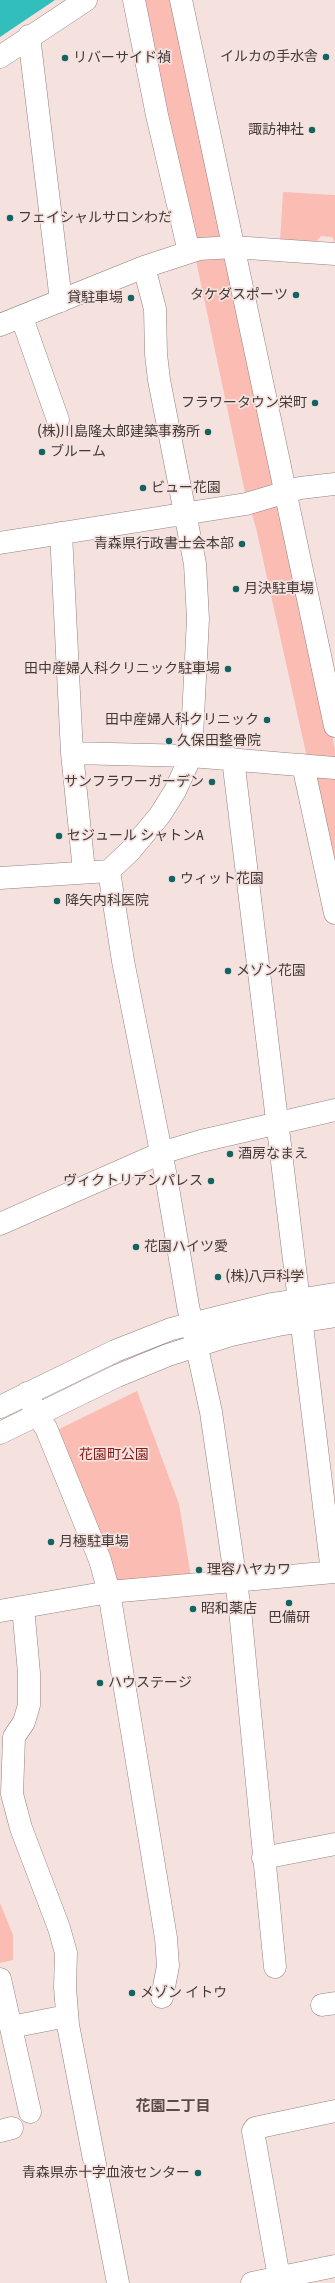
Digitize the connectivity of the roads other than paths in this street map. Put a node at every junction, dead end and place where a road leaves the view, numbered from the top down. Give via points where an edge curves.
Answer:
1 (86, 0) edge
2 (134, 0) edge
3 (181, 0) edge
4 (29, 36) junction
5 (0, 57) edge
6 (233, 247) junction
7 (188, 252) junction
8 (335, 254) edge
9 (144, 267) junction
10 (61, 301) junction
11 (22, 318) junction
12 (0, 325) edge
13 (58, 420) dead end
14 (335, 484) edge
15 (287, 492) junction
16 (184, 512) junction
17 (61, 533) junction
18 (0, 543) edge
19 (335, 726) edge
20 (72, 752) junction
21 (191, 756) junction
22 (233, 759) junction
23 (303, 765) junction
24 (335, 768) edge
25 (84, 871) junction
26 (109, 871) junction
27 (0, 878) edge
28 (335, 914) edge
29 (335, 1110) edge
30 (277, 1123) junction
31 (161, 1152) junction
32 (0, 1224) edge
33 (335, 1294) edge
34 (298, 1298) junction
35 (335, 1316) edge
36 (302, 1321) junction
37 (191, 1323) junction
38 (196, 1345) junction
39 (27, 1393) junction
40 (0, 1407) edge
41 (37, 1415) junction
42 (0, 1433) edge
43 (333, 1572) edge
44 (236, 1580) junction
45 (109, 1592) junction
46 (23, 1607) junction
47 (0, 1611) edge
48 (335, 1844) edge
49 (263, 1858) junction
50 (275, 1967) dead end
51 (0, 1979) edge
52 (162, 1997) dead end
53 (67, 2016) junction
54 (11, 2026) junction
55 (335, 2111) edge
56 (30, 2112) dead end
57 (335, 2266) edge
58 (280, 2280) edge
59 (118, 2283) edge
60 (252, 2283) edge

1 - 4 street
2 - 7 street
3 - 6 street
4 - 5 street
4 - 10 street
6 - 7 street via 209,247
6 - 8 street
6 - 15 street
7 - 9 street
9 - 10 street
9 - 16 street via 155,309 159,380
10 - 11 street
11 - 12 street
11 - 13 street
14 - 15 street via 309,486
15 - 16 street via 246,504
15 - 19 street
16 - 17 street
16 - 21 street via 195,564 198,599
17 - 18 street
17 - 20 street
20 - 21 street
20 - 25 street
21 - 22 street
21 - 26 street via 175,792 160,815 130,851
22 - 23 street
22 - 30 street
23 - 24 street
23 - 28 street
25 - 26 street
25 - 27 street
26 - 31 street via 123,961
29 - 30 street
30 - 31 street
30 - 34 street
31 - 32 street
31 - 37 street
33 - 34 street
34 - 36 street
34 - 37 street
35 - 36 street
36 - 38 street
36 - 43 street
37 - 38 street
37 - 39 street via 115,1351
38 - 41 street via 117,1376
38 - 44 street via 211,1412
39 - 40 street
39 - 41 street
41 - 42 street
41 - 45 street via 46,1428 94,1545
43 - 44 street
44 - 45 street
44 - 49 street
45 - 46 street
45 - 52 street via 166,1938 168,1966
46 - 47 street
46 - 53 street via 29,1666 29,1705 24,1722 14,1737 12,1794 21,1828 64,1942
48 - 49 street
49 - 50 street
51 - 54 street
53 - 54 street
53 - 59 street
54 - 56 street
55 - 58 street via 255,2128 253,2131
57 - 58 street
58 - 60 street

